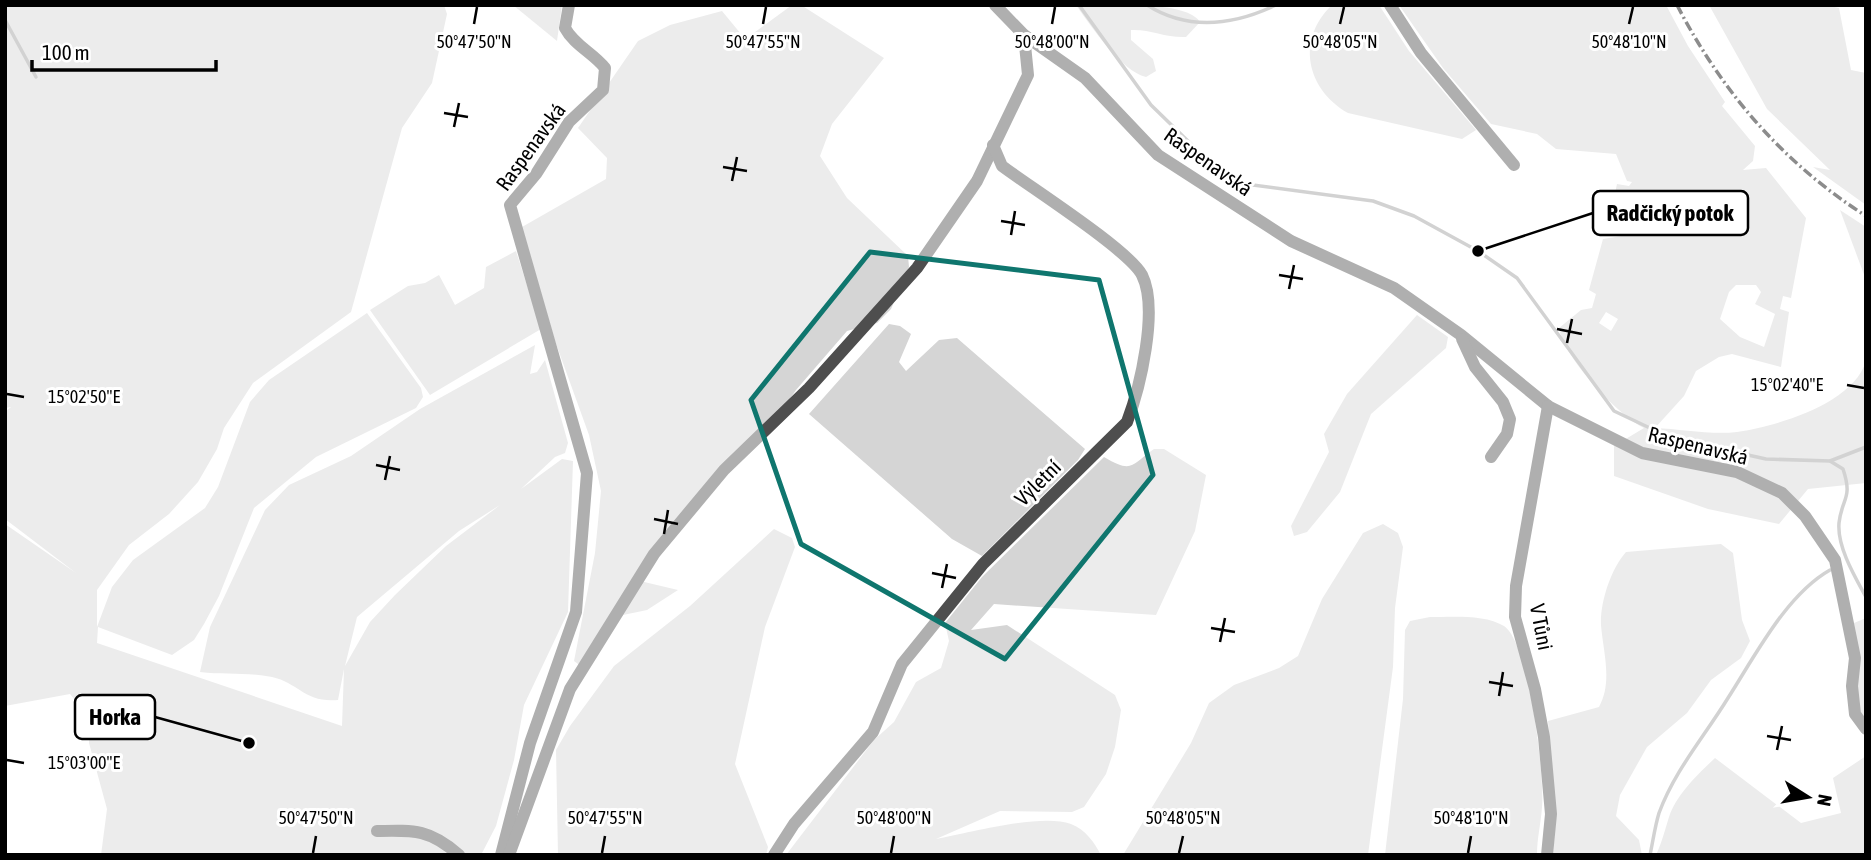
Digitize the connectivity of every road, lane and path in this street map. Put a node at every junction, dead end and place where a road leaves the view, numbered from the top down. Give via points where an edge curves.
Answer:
1 (569, 5) edge
2 (995, 5) edge
3 (1390, 5) edge
4 (1024, 35) junction
5 (993, 145) junction
6 (1514, 165) dead end
7 (1461, 335) junction
8 (1548, 406) junction
9 (1491, 457) dead end
10 (1866, 729) edge
11 (377, 831) dead end
12 (512, 851) edge
13 (459, 855) edge
14 (501, 855) edge
15 (774, 855) edge
16 (1547, 855) edge

1 - 14 street, Raspenavská via 565,28 570,38 606,68 603,90 569,122 510,205 587,473 576,612 530,743
2 - 4 street, Raspenavská
3 - 6 street via 1421,53
4 - 5 street via 1028,75
4 - 7 street, Raspenavská via 1085,78 1158,155 1291,241 1394,288
5 - 12 street via 977,181 917,268 809,388 724,470 654,554 570,689
5 - 15 street, Výletní via 1002,166 1117,249 1142,274 1149,304 1139,391 1126,422 983,564 902,664 873,732 793,824
7 - 8 street, Raspenavská
7 - 9 street via 1475,367 1503,402 1510,419 1507,433
8 - 10 street, Raspenavská via 1642,453 1737,472 1782,493 1805,516 1835,560 1855,657 1855,714
8 - 16 street, V Tůni via 1516,586 1515,617 1544,737 1551,814
11 - 13 street via 415,830 440,838

